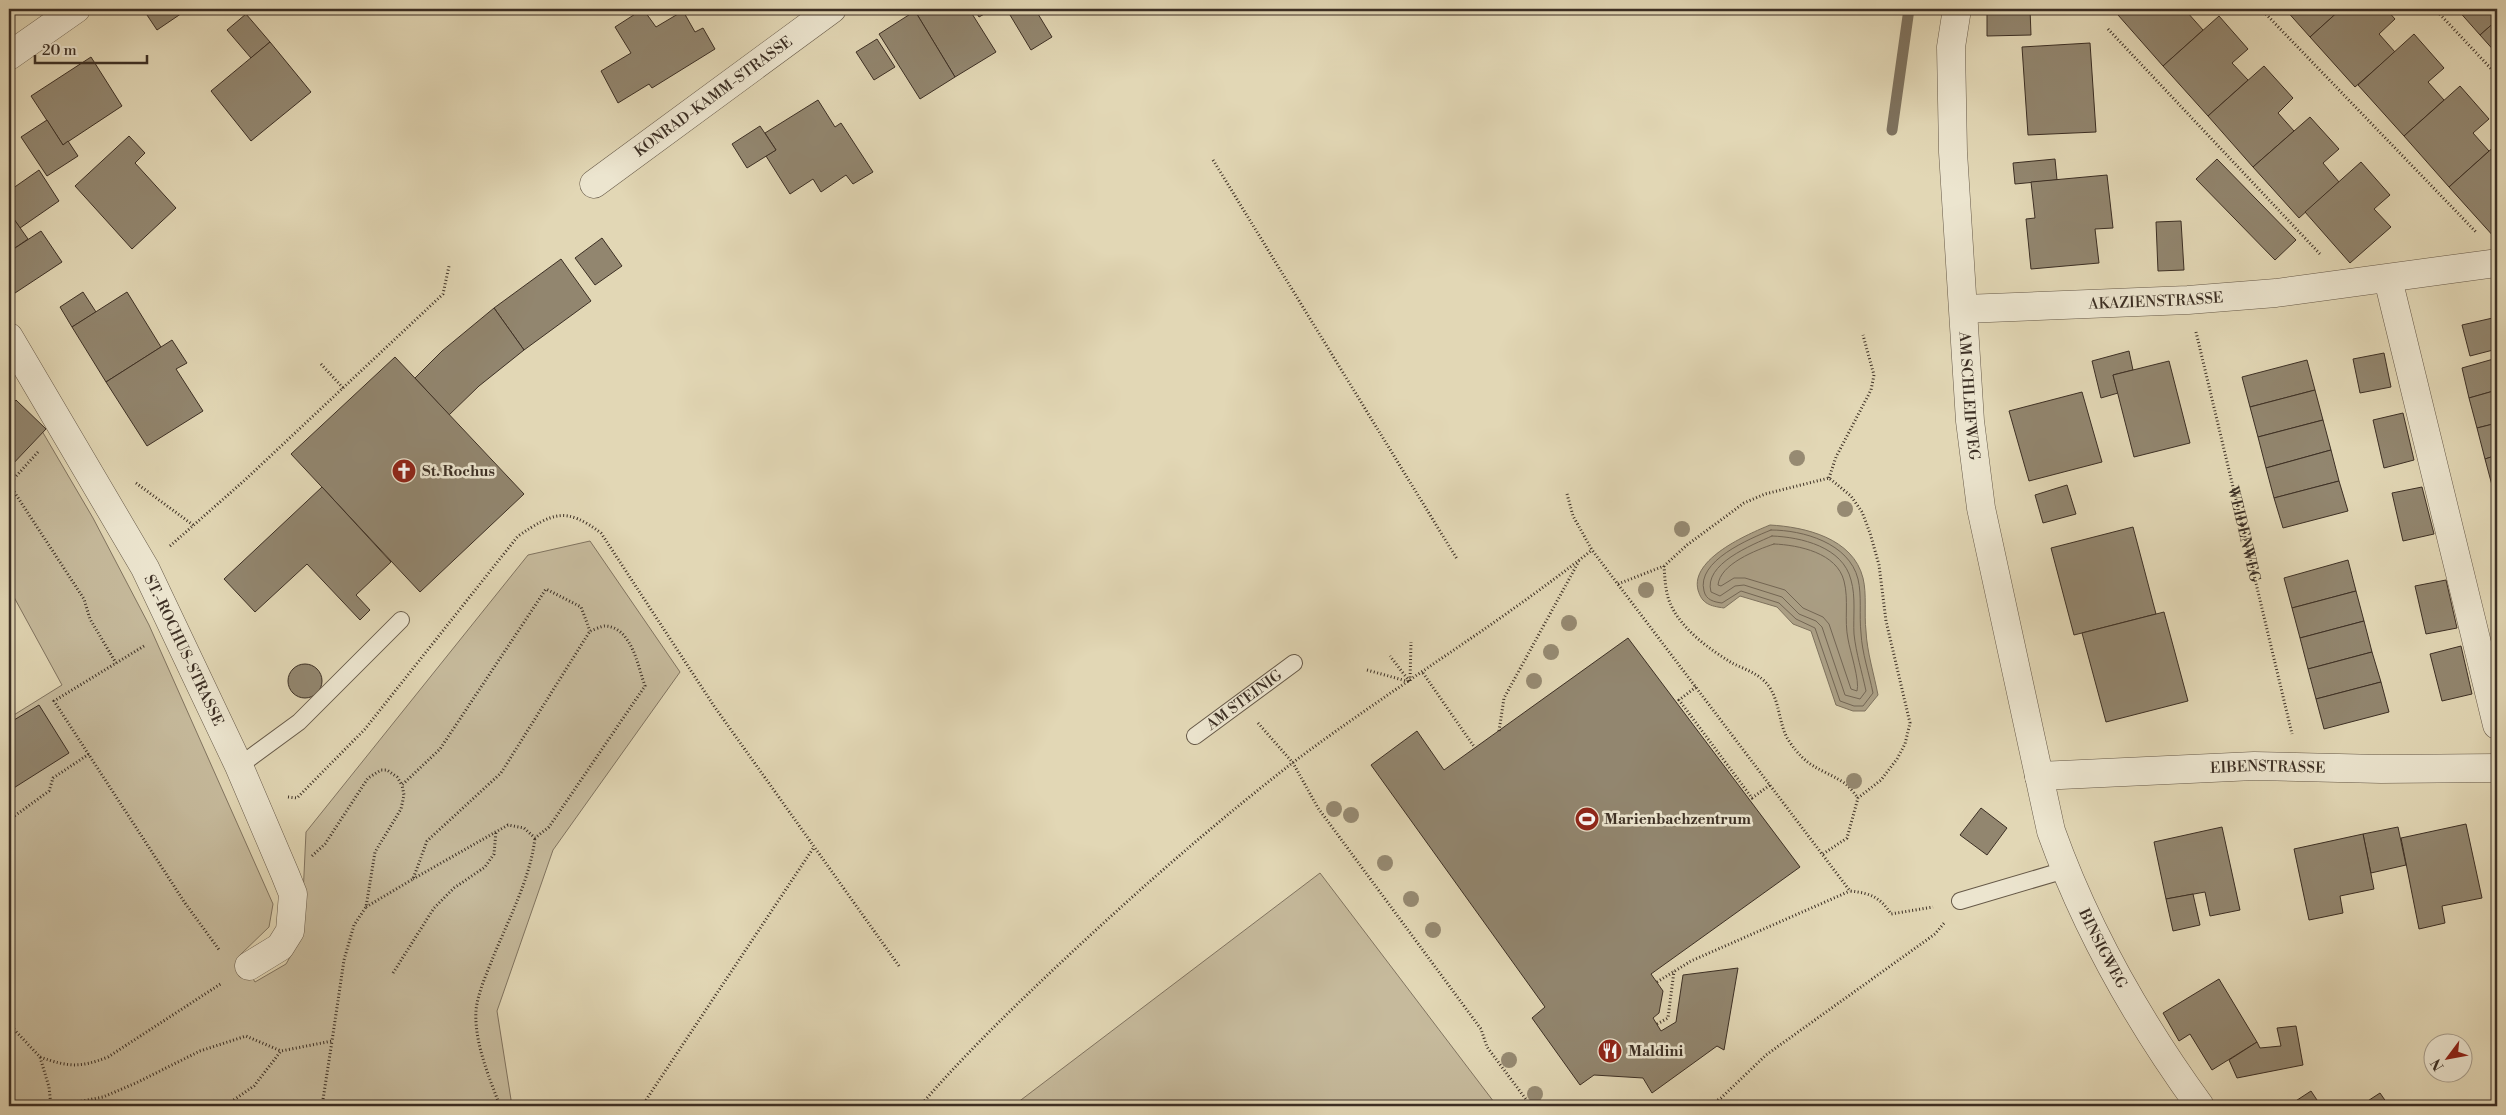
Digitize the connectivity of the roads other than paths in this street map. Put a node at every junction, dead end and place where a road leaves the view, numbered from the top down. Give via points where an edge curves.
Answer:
1 (76, 9) edge
2 (832, 9) edge
3 (1957, 9) edge
4 (9, 56) edge
5 (594, 184) dead end
6 (2497, 263) edge
7 (2388, 279) junction
8 (1964, 309) junction
9 (9, 337) edge
10 (401, 620) dead end
11 (1294, 663) dead end
12 (2497, 725) edge
13 (1195, 736) dead end
14 (239, 766) junction
15 (2497, 768) edge
16 (2039, 776) junction
17 (2065, 870) junction
18 (1960, 902) road end
19 (243, 970) road end
20 (2200, 1106) edge

1 - 4 street
2 - 5 street, KONRAD-KAMM-STRASSE
3 - 8 street, AM SCHLEIFWEG via 1951,47 1953,152
6 - 7 street, AKAZIENSTRASSE
7 - 8 street, AKAZIENSTRASSE via 2188,300
7 - 12 street
8 - 16 street, AM SCHLEIFWEG via 1970,421 1981,508
9 - 14 street, ST.-ROCHUS-STRASSE via 145,568
10 - 14 lane via 299,722
11 - 13 lane, AM STEINIG
14 - 19 street, ST.-ROCHUS-STRASSE via 292,894 290,931 280,947
15 - 16 street, EIBENSTRASSE via 2254,766
16 - 17 street, BINSIGWEG via 2051,831
17 - 18 lane
17 - 20 street, BINSIGWEG via 2133,1006

